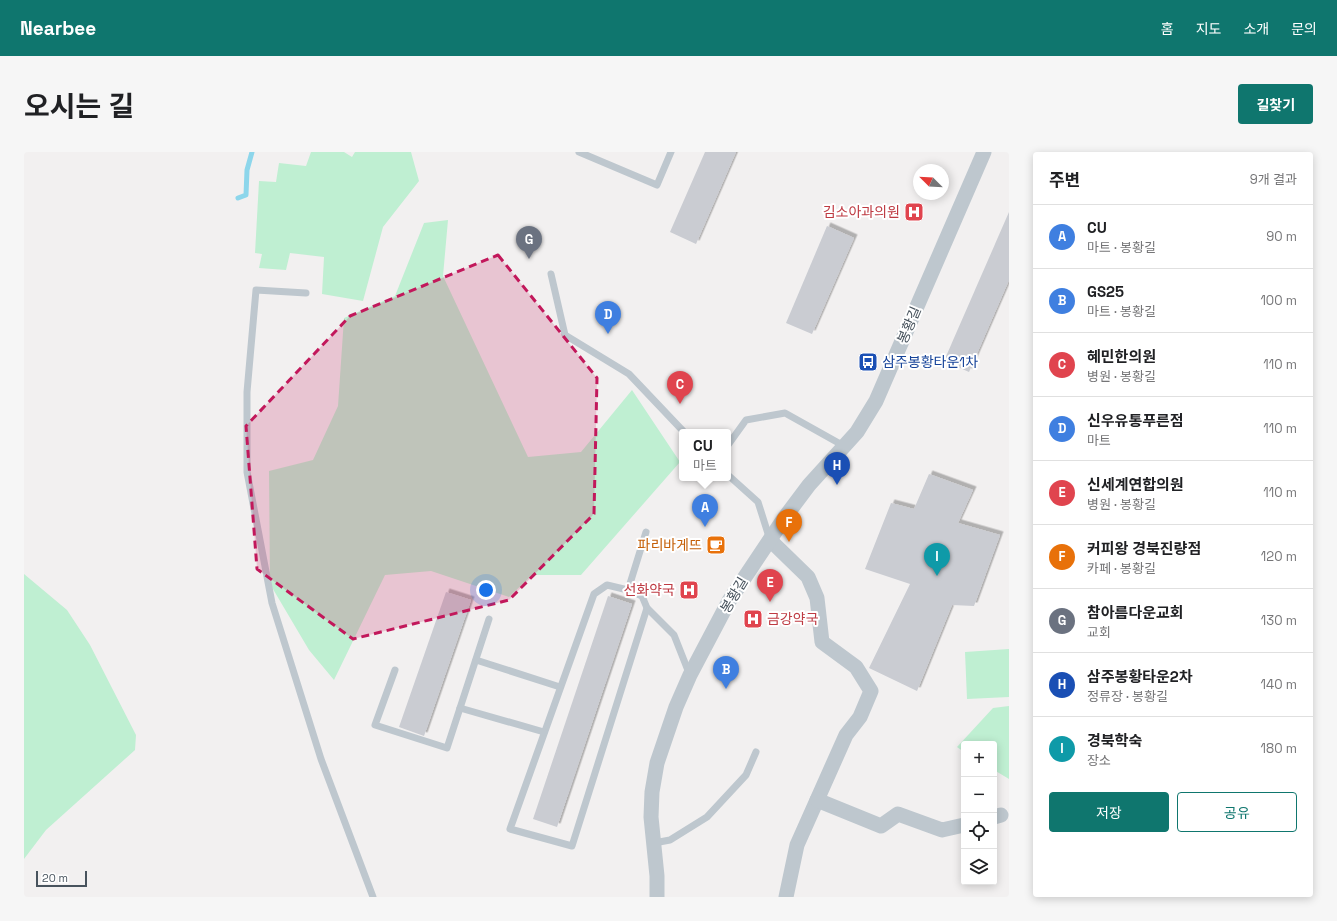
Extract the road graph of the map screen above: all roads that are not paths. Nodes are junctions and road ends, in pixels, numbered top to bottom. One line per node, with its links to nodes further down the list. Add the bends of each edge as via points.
1 (579, 152): 2 (lane, via 657,185)
2 (671, 152)
3 (984, 152): 8 (street, 봉황길, via 876,401 857,432)
4 (551, 274): 6 (lane, via 565,335 629,374)
5 (306, 293): 25 (lane, via 256,290 247,392 247,472 272,603 321,759)
6 (681, 429)
7 (731, 441): 8 (lane, via 746,420 785,413)
8 (844, 446): 11 (street, 봉황길, via 809,485)
9 (731, 478): 11 (lane, via 758,502)
10 (646, 532): 12 (lane)
11 (770, 540): 17 (street, 봉황길, via 729,601); 22 (street, via 808,577 817,598 822,642 856,666 872,691 860,718 846,735)
12 (628, 590): 13 (lane, via 642,596); 18 (lane, via 607,585 594,594)
13 (647, 608): 17 (lane, via 674,635); 20 (lane, via 572,846 510,829)
14 (489, 620): 15 (lane)
15 (476, 660): 18 (lane); 19 (lane)
16 (395, 670): 19 (lane, via 375,726 447,748)
17 (690, 675): 24 (street, 봉황길, via 657,763 651,817)
18 (560, 687): 20 (lane)
19 (460, 708): 20 (lane)
20 (544, 732)
21 (756, 752): 24 (lane, via 746,775 708,817 670,840)
22 (817, 800): 23 (street, via 881,826 898,814 942,830); 27 (street, via 797,845)
23 (961, 826)
24 (654, 843): 26 (street, 봉황길)
25 (373, 897)
26 (657, 897)
27 (786, 897)

